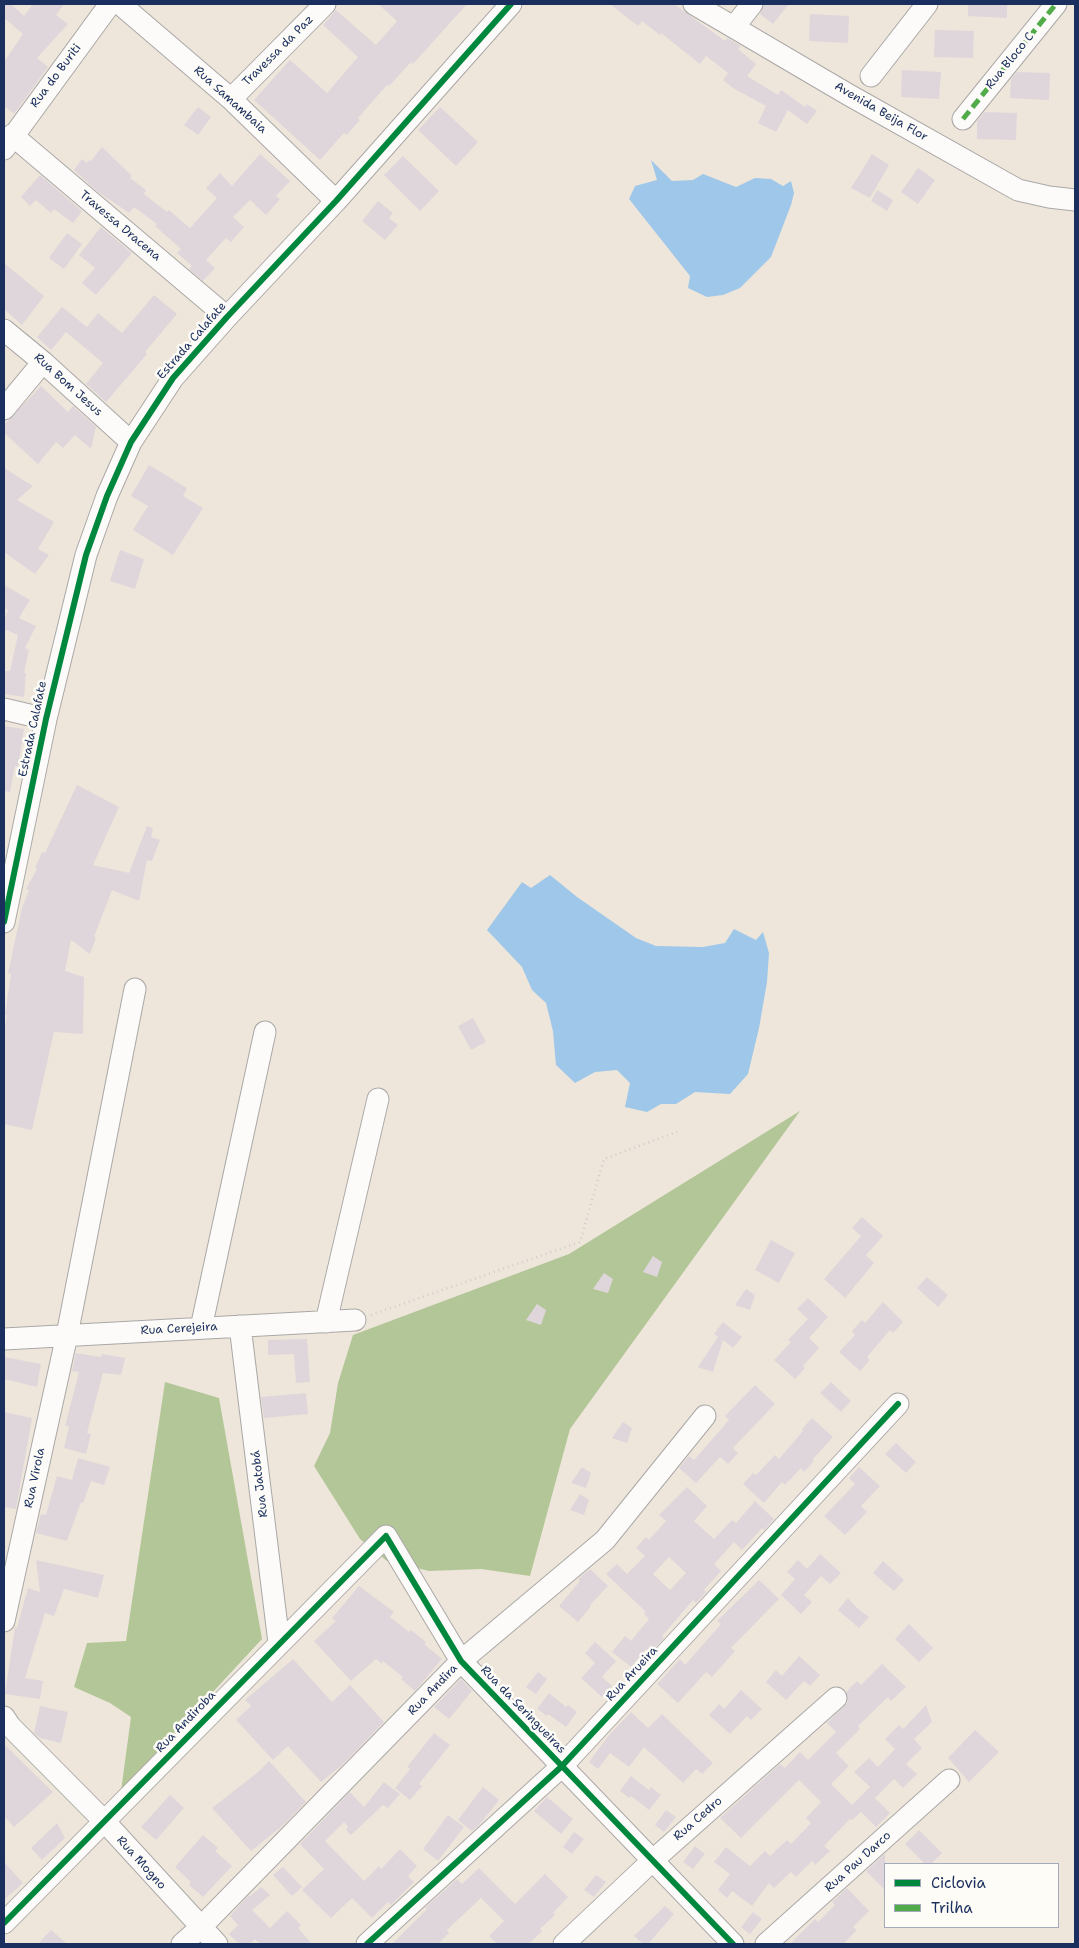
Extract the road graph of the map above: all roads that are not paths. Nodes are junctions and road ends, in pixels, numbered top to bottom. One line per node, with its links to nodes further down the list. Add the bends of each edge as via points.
1 (110, 4): 13 (street, Rua do Buriti)
2 (120, 4): 11 (street, Rua Samambaia)
3 (325, 4): 11 (street, Travessa da Paz)
4 (511, 4): 15 (street, Estrada Calafate)
5 (694, 4): 9 (street, Avenida Beija Flor)
6 (752, 4): 9 (street)
7 (927, 4): 10 (street)
8 (1056, 4): 12 (street, Rua Bloco C)
9 (734, 27): 14 (street, Avenida Beija Flor, via 1018,190)
10 (871, 76)
11 (231, 99): 15 (street, Rua Samambaia)
12 (963, 119)
13 (8, 142): 16 (street, Travessa Dracena)
14 (1075, 200)
15 (336, 201): 16 (street, Estrada Calafate)
16 (227, 317): 20 (street, Estrada Calafate, via 173,378)
17 (4, 330): 18 (street, Rua Bom Jesus)
18 (43, 362): 19 (street); 20 (street, Rua Bom Jesus)
19 (4, 409)
20 (131, 442): 22 (street, Estrada Calafate, via 106,496 86,555)
21 (4, 709): 22 (street)
22 (46, 719): 23 (street, Estrada Calafate)
23 (4, 922)
24 (135, 989): 31 (street, Rua Virola)
25 (265, 1032): 30 (street)
26 (378, 1099): 28 (street)
27 (355, 1320): 28 (street, Rua Cerejeira)
28 (326, 1322): 29 (street, Rua Cerejeira)
29 (240, 1326): 30 (street, Rua Cerejeira); 37 (street, Rua Jatobá)
30 (202, 1328): 31 (street, Rua Cerejeira)
31 (67, 1335): 32 (street, Rua Cerejeira); 36 (street, Rua Virola)
32 (4, 1339)
33 (898, 1404): 41 (street, Rua Arueira)
34 (705, 1416): 38 (street, Rua Andira, via 605,1540)
35 (386, 1536): 37 (street, Rua Andiroba); 38 (street, Rua da Seringueiras)
36 (4, 1621)
37 (279, 1643): 43 (street, Rua Andiroba)
38 (460, 1661): 41 (street, Rua da Seringueiras); 46 (street, Rua Andira)
39 (836, 1698): 44 (street, Rua Cedro)
40 (6, 1724): 43 (street, Rua Mogno)
41 (562, 1767): 44 (street, Rua da Seringueiras); 49 (street, Rua Arueira)
42 (949, 1780): 52 (street, Rua Pau Darco)
43 (104, 1822): 45 (street, Rua Andiroba); 46 (street, Rua Mogno)
44 (652, 1861): 50 (street, Rua Cedro); 51 (street, Rua da Seringueiras)
45 (4, 1923)
46 (200, 1928): 47 (street, Rua Andira); 48 (street, Rua Mogno)
47 (182, 1944)
48 (217, 1944)
49 (368, 1944)
50 (564, 1944)
51 (733, 1944)
52 (766, 1944)

